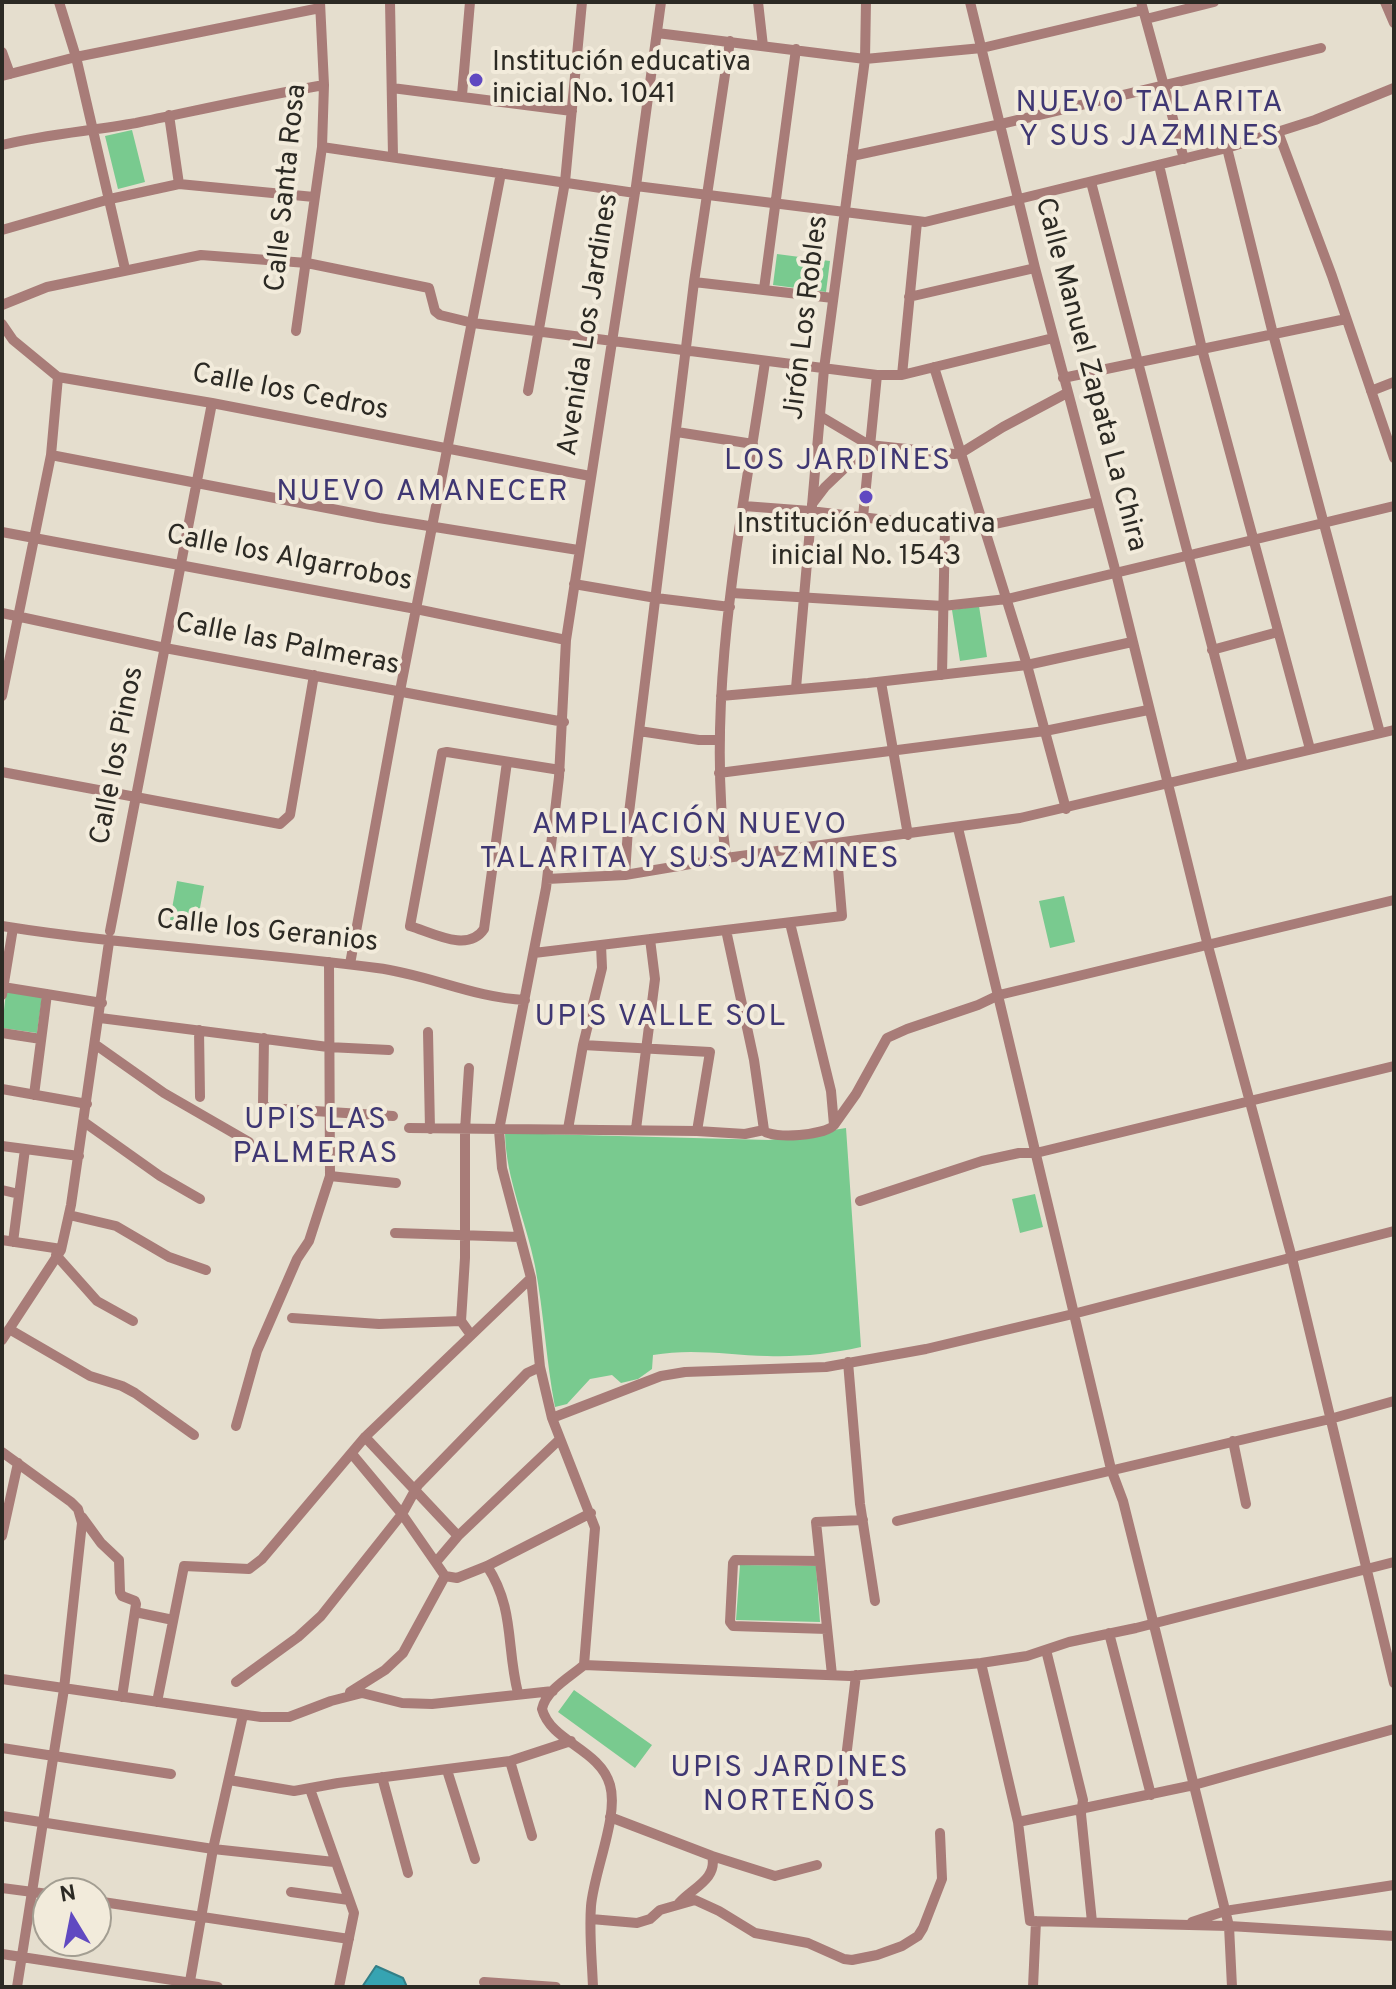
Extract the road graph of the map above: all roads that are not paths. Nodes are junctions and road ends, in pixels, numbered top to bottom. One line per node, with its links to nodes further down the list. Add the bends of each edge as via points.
1 (59, 2): 21 (street)
2 (390, 2): 26 (street)
3 (470, 2): 28 (street)
4 (582, 2): 29 (street)
5 (661, 2): 14 (street, Avenida Los Jardines)
6 (758, 2): 16 (street)
7 (866, 2): 22 (street, Jirón Los Robles)
8 (970, 2): 17 (street, Calle Manuel Zapata La Chira)
9 (1214, 2): 12 (street)
10 (1385, 2): 13 (street)
11 (320, 5): 21 (street); 25 (street, Calle Santa Rosa)
12 (1143, 10): 17 (street); 24 (street)
13 (1394, 23)
14 (657, 33): 15 (street); 45 (street, Avenida Los Jardines)
15 (730, 41): 16 (street); 46 (street)
16 (763, 46): 19 (street)
17 (982, 48): 22 (street); 31 (street, Calle Manuel Zapata La Chira)
18 (1321, 48): 24 (street)
19 (796, 49): 22 (street); 50 (street)
20 (2, 52): 23 (street)
21 (76, 57): 23 (street); 32 (street)
22 (865, 59): 38 (street, Jirón Los Robles)
23 (6, 75)
24 (1163, 84): 31 (street); 39 (street)
25 (324, 85): 30 (street); 35 (street, Calle Santa Rosa)
26 (392, 88): 28 (street); 37 (street)
27 (1394, 88): 33 (street)
28 (462, 95): 29 (street)
29 (572, 111): 42 (street)
30 (169, 115): 32 (street); 44 (street)
31 (1001, 124): 38 (street); 49 (street, Calle Manuel Zapata La Chira)
32 (92, 130): 34 (street); 48 (street)
33 (1278, 132): 36 (street); 62 (street)
34 (2, 145)
35 (322, 147): 37 (street); 47 (street, Calle Santa Rosa)
36 (1227, 148): 39 (street); 67 (street)
37 (393, 156): 41 (street)
38 (852, 156): 51 (street, Jirón Los Robles)
39 (1184, 159): 40 (street)
40 (1159, 165): 43 (street); 70 (street)
41 (501, 173): 42 (street); 63 (street)
42 (565, 182): 45 (street); 66 (street)
43 (1091, 182): 49 (street); 73 (street)
44 (179, 184): 47 (street); 48 (street)
45 (636, 190): 46 (street); 69 (street, Avenida Los Jardines)
46 (706, 195): 50 (street); 57 (street)
47 (314, 197): 54 (street, Calle Santa Rosa)
48 (110, 199): 53 (street); 56 (street)
49 (1019, 200): 52 (street); 55 (street, Calle Manuel Zapata La Chira)
50 (774, 204): 51 (street); 58 (street)
51 (845, 213): 52 (street); 60 (street, Jirón Los Robles)
52 (917, 222): 59 (street)
53 (2, 230)
54 (307, 263): 56 (street, via 201,255); 63 (street, via 429,288 440,315); 65 (street, Calle Santa Rosa)
55 (1035, 268): 59 (street); 68 (street, Calle Manuel Zapata La Chira)
56 (125, 269): 61 (street, via 47,287)
57 (694, 282): 58 (street); 71 (street)
58 (764, 289): 60 (street)
59 (909, 297): 77 (street)
60 (833, 298): 75 (street, Jirón Los Robles)
61 (2, 305)
62 (1346, 319): 67 (street); 82 (street)
63 (473, 323): 66 (street); 89 (street)
64 (2, 324): 78 (street, Calle los Cedros, via 13,340)
65 (296, 331)
66 (539, 332): 69 (street); 81 (street)
67 (1273, 334): 70 (street); 100 (street)
68 (1053, 338): 74 (street); 79 (street, Calle Manuel Zapata La Chira)
69 (611, 341): 71 (street); 93 (street, Avenida Los Jardines)
70 (1202, 349): 73 (street); 106 (street)
71 (687, 352): 72 (street); 86 (street)
72 (765, 362): 75 (street); 87 (street)
73 (1137, 363): 79 (street); 108 (street)
74 (934, 367): 77 (street); 90 (street)
75 (824, 369): 76 (street); 85 (street, Jirón Los Robles)
76 (877, 375): 77 (street); 88 (street)
77 (902, 375)
78 (58, 377): 84 (street, Calle los Cedros); 91 (street)
79 (1063, 378): 83 (street, Calle Manuel Zapata La Chira)
80 (1394, 382): 82 (street)
81 (528, 391)
82 (1371, 391): 92 (street)
83 (1067, 393): 90 (street); 95 (street, Calle Manuel Zapata La Chira)
84 (212, 403): 89 (street, Calle los Cedros); 94 (street, Calle los Pinos)
85 (820, 416): 88 (street); 98 (street, Jirón Los Robles)
86 (677, 432): 87 (street); 114 (street)
87 (753, 444): 96 (street)
88 (869, 445): 90 (street); 98 (street); 99 (street)
89 (447, 448): 93 (street, Calle los Cedros); 101 (street)
90 (961, 453): 102 (street)
91 (51, 455): 94 (street); 105 (street)
92 (1394, 458)
93 (590, 476): 107 (street, Avenida Los Jardines)
94 (196, 484): 101 (street); 109 (street, Calle los Pinos)
95 (1097, 502): 102 (street); 110 (street, Calle Manuel Zapata La Chira)
96 (744, 506): 98 (street); 112 (street)
97 (1394, 506): 100 (street)
98 (810, 508): 99 (street); 113 (street, Jirón Los Robles)
99 (863, 517): 103 (street)
100 (1324, 523): 106 (street); 139 (street)
101 (432, 526): 107 (street); 118 (street)
102 (985, 526): 103 (street); 115 (street)
103 (945, 527): 116 (street)
104 (2, 532): 105 (street, Calle los Algarrobos)
105 (35, 539): 109 (street, Calle los Algarrobos); 120 (street)
106 (1253, 540): 108 (street); 121 (street)
107 (578, 550): 111 (street, Avenida Los Jardines)
108 (1189, 556): 110 (street); 125 (street)
109 (181, 564): 118 (street, Calle los Algarrobos); 124 (street, Calle los Pinos)
110 (1116, 573): 115 (street); 123 (street, Calle Manuel Zapata La Chira)
111 (574, 584): 114 (street); 122 (street, Avenida Los Jardines)
112 (732, 593): 113 (street); 117 (street)
113 (804, 597): 116 (street); 130 (street, Jirón Los Robles)
114 (656, 598): 117 (street); 137 (street)
115 (1007, 599): 116 (street); 126 (street)
116 (943, 606): 128 (street)
117 (730, 607): 133 (street)
118 (416, 609): 122 (street, Calle los Algarrobos); 131 (street)
119 (2, 613): 120 (street, Calle las Palmeras)
120 (19, 616): 124 (street, Calle las Palmeras); 132 (street)
121 (1278, 632): 125 (street); 141 (street)
122 (566, 640): 135 (street, Avenida Los Jardines)
123 (1132, 642): 126 (street); 134 (street, Calle Manuel Zapata La Chira)
124 (165, 648): 127 (street, Calle las Palmeras); 149 (street, Calle los Pinos)
125 (1212, 650): 144 (street)
126 (1027, 665): 128 (street); 138 (street)
127 (314, 675): 131 (street, Calle las Palmeras); 149 (street, via 285,823)
128 (942, 675): 129 (street)
129 (881, 682): 130 (street); 142 (street)
130 (796, 688): 133 (street)
131 (400, 691): 135 (street, Calle las Palmeras); 167 (street)
132 (2, 696)
133 (721, 696): 140 (street)
134 (1148, 710): 138 (street); 148 (street, Calle Manuel Zapata La Chira)
135 (564, 722): 145 (street, Avenida Los Jardines)
136 (1394, 730): 139 (street)
137 (639, 731): 140 (street); 155 (street)
138 (1045, 731): 142 (street); 150 (street)
139 (1380, 733): 141 (street)
140 (720, 740): 147 (street)
141 (1310, 749): 144 (street)
142 (894, 750): 147 (street); 152 (street)
143 (507, 762): 143 (street, via 442,753 410,926 470,941 484,929); 145 (street)
144 (1243, 765): 148 (street)
145 (560, 770): 156 (street, Avenida Los Jardines)
146 (2, 772): 149 (street)
147 (719, 773): 154 (street)
148 (1168, 784): 150 (street); 164 (street, Calle Manuel Zapata La Chira)
149 (136, 797): 161 (street, Calle los Pinos)
150 (1066, 809): 151 (street)
151 (958, 828): 152 (street); 171 (street)
152 (908, 835): 153 (street)
153 (836, 844): 154 (street); 158 (street, via 842,916)
154 (726, 858): 155 (street)
155 (625, 875): 156 (street)
156 (547, 879): 165 (street, Avenida Los Jardines)
157 (1394, 900): 164 (street)
158 (790, 923): 160 (street); 195 (street, via 831,1091)
159 (8, 927): 161 (street, Calle los Geranios); 168 (street)
160 (726, 930): 162 (street); 202 (street, via 754,1060)
161 (110, 936): 166 (street, Calle los Geranios); 173 (street, Calle los Pinos)
162 (650, 939): 163 (street); 183 (street, via 655,979)
163 (601, 945): 165 (street); 181 (street, via 602,968)
164 (1208, 946): 171 (street); 190 (street, Calle Manuel Zapata La Chira)
165 (534, 953): 172 (street, Avenida Los Jardines)
166 (329, 962): 167 (street, Calle los Geranios); 182 (street)
167 (350, 964): 172 (street, Calle los Geranios, via 400,971 499,999)
168 (3, 987): 169 (street); 170 (street)
169 (47, 994): 173 (street); 179 (street)
170 (2, 995)
171 (999, 995): 195 (street, via 887,1038); 207 (street)
172 (525, 1000): 201 (street, Avenida Los Jardines)
173 (102, 1003): 174 (street, Calle los Pinos)
174 (100, 1018): 175 (street); 180 (street, Calle los Pinos)
175 (199, 1030): 178 (street); 189 (street)
176 (428, 1032): 197 (street)
177 (2, 1033): 179 (street)
178 (264, 1038): 182 (street); 192 (street, via 263,1104)
179 (41, 1039): 188 (street)
180 (96, 1045): 191 (street, Calle los Pinos); 204 (street, via 164,1093)
181 (583, 1045): 183 (street); 198 (street)
182 (328, 1047): 184 (street); 192 (street)
183 (646, 1047): 199 (street); 203 (street, via 710,1052)
184 (389, 1050)
185 (1394, 1066): 190 (street)
186 (469, 1068): 200 (street)
187 (2, 1089): 188 (street)
188 (34, 1095): 191 (street)
189 (200, 1097)
190 (1249, 1101): 207 (street); 222 (street, Calle Manuel Zapata La Chira)
191 (87, 1104): 194 (street, Calle los Pinos)
192 (330, 1114): 193 (street); 209 (street)
193 (393, 1116)
194 (84, 1122): 208 (street, Calle los Pinos); 213 (street)
195 (834, 1125): 202 (street, via 828,1131 782,1136)
196 (409, 1128): 197 (street)
197 (430, 1129): 200 (street)
198 (568, 1129): 199 (street); 201 (street)
199 (636, 1129): 203 (street)
200 (465, 1130): 201 (street); 218 (street)
201 (499, 1130): 219 (street, Avenida Los Jardines, via 502,1168)
202 (762, 1130): 203 (street)
203 (697, 1131)
204 (249, 1142)
205 (2, 1146): 206 (street)
206 (25, 1149): 208 (street); 212 (street)
207 (1036, 1153): 214 (street, via 982,1161); 225 (street)
208 (79, 1156): 215 (street, Calle los Pinos)
209 (330, 1176): 210 (street); 237 (street, via 309,1241 257,1351)
210 (396, 1183)
211 (2, 1190): 212 (street)
212 (19, 1194): 220 (street)
213 (200, 1199)
214 (860, 1201)
215 (69, 1215): 221 (street, Calle los Pinos); 223 (street, via 116,1226 169,1257)
216 (1394, 1231): 222 (street)
217 (395, 1233): 218 (street)
218 (465, 1236): 219 (street); 228 (street)
219 (520, 1237): 224 (street, Avenida Los Jardines)
220 (7, 1241): 221 (street)
221 (59, 1252): 227 (street, via 97,1301); 229 (street, Calle los Pinos)
222 (1292, 1258): 225 (street); 236 (street, Calle Manuel Zapata La Chira)
223 (206, 1270)
224 (531, 1278): 230 (street); 233 (street, Avenida Los Jardines)
225 (1073, 1314): 232 (street); 245 (street)
226 (292, 1318): 228 (street, via 379,1324)
227 (133, 1321)
228 (461, 1321): 230 (street)
229 (9, 1329): 231 (street, Calle los Pinos); 238 (street, via 90,1376 135,1393)
230 (471, 1335): 239 (street)
231 (2, 1340)
232 (848, 1362): 235 (street, via 661,1376); 251 (street)
233 (540, 1367): 235 (street, Avenida Los Jardines); 246 (street, via 527,1373)
234 (1394, 1401): 236 (street)
235 (552, 1418): 240 (street, Avenida Los Jardines)
236 (1330, 1419): 241 (street); 259 (street, Calle Manuel Zapata La Chira)
237 (236, 1426)
238 (194, 1435)
239 (365, 1437): 243 (street); 246 (street)
240 (559, 1440): 248 (street, Avenida Los Jardines); 254 (street)
241 (1233, 1441): 245 (street); 247 (street)
242 (2, 1452): 244 (street)
243 (352, 1454): 249 (street); 263 (street, via 279,1542 249,1569 184,1566)
244 (18, 1463): 250 (street); 253 (street)
245 (1111, 1469): 252 (street); 264 (street)
246 (415, 1491): 249 (street); 254 (street)
247 (1246, 1504)
248 (591, 1513): 258 (street); 269 (street, Avenida Los Jardines, via 595,1543)
249 (402, 1514): 256 (street); 273 (street, via 308,1628)
250 (81, 1515): 262 (street, via 119,1560 120,1592 135,1601); 275 (street)
251 (863, 1520): 255 (street, via 816,1522); 261 (street)
252 (897, 1521)
253 (2, 1536)
254 (458, 1536): 256 (street)
255 (820, 1561): 265 (street); 265 (street, via 735,1560 730,1622)
256 (436, 1562): 260 (street)
257 (1394, 1562): 259 (street)
258 (487, 1566): 260 (street, via 457,1578); 277 (street, via 508,1614)
259 (1367, 1568): 264 (street); 274 (street, Calle Manuel Zapata La Chira)
260 (445, 1576): 279 (street, via 398,1660)
261 (875, 1601)
262 (135, 1612): 263 (street); 278 (street)
263 (173, 1620): 280 (street)
264 (1154, 1623): 266 (street); 291 (street)
265 (827, 1629): 270 (street)
266 (1109, 1633): 267 (street); 294 (street)
267 (1046, 1650): 268 (street); 295 (street)
268 (981, 1663): 271 (street); 299 (street)
269 (584, 1665): 270 (street); 276 (street)
270 (832, 1675): 271 (street)
271 (856, 1675): 293 (street)
272 (2, 1679): 275 (street)
273 (236, 1682)
274 (1394, 1683)
275 (64, 1689): 278 (street); 285 (street)
276 (553, 1691): 277 (street); 283 (street, via 543,1703 544,1715)
277 (518, 1693): 279 (street, via 432,1704 362,1693)
278 (122, 1697): 280 (street)
279 (331, 1701): 281 (street, via 289,1717)
280 (157, 1702): 281 (street)
281 (243, 1715): 290 (street)
282 (1394, 1729): 291 (street)
283 (571, 1741): 286 (street); 297 (street, via 603,1769 613,1800)
284 (2, 1748): 285 (street)
285 (53, 1755): 288 (street); 298 (street)
286 (510, 1761): 287 (street); 301 (street)
287 (447, 1770): 289 (street); 304 (street)
288 (171, 1774)
289 (382, 1777): 292 (street); 307 (street)
290 (229, 1780): 292 (street); 302 (street)
291 (1194, 1785): 294 (street); 316 (street)
292 (310, 1789): 305 (street)
293 (842, 1791)
294 (1151, 1795): 295 (street)
295 (1082, 1807): 299 (street); 320 (street)
296 (2, 1816): 298 (street)
297 (610, 1817): 303 (street); 318 (street, via 595,1873)
298 (43, 1822): 302 (street); 308 (street)
299 (1018, 1822): 319 (street, via 1030,1921)
300 (940, 1833): 315 (street, via 942,1879 923,1928 902,1946 877,1955 844,1959 808,1943 755,1933 695,1900)
301 (532, 1836)
302 (213, 1849): 305 (street); 317 (street)
303 (712, 1856): 306 (street, via 775,1876); 315 (street, via 709,1878)
304 (475, 1859)
305 (334, 1862): 313 (street)
306 (817, 1865)
307 (408, 1873)
308 (34, 1877)
309 (1394, 1885): 316 (street)
310 (2, 1888): 311 (street)
311 (32, 1892): 326 (street)
312 (291, 1892): 313 (street)
313 (349, 1900): 324 (street, via 354,1913)
314 (112, 1903): 317 (street)
315 (679, 1903): 318 (street, via 637,1923)
316 (1225, 1911): 321 (street); 322 (street)
317 (203, 1916): 324 (street); 328 (street)
318 (591, 1919): 334 (street)
319 (1036, 1921): 320 (street); 335 (street)
320 (1092, 1922): 321 (street)
321 (1185, 1925): 322 (street)
322 (1229, 1926): 323 (street); 336 (street)
323 (1394, 1936)
324 (349, 1939): 332 (street)
325 (2, 1954): 326 (street)
326 (21, 1957): 328 (street); 330 (street)
327 (484, 1982): 329 (street)
328 (190, 1985): 331 (street)
329 (529, 1986): 333 (street)
330 (17, 1987)
331 (218, 1987)
332 (339, 1987)
333 (556, 1987)
334 (593, 1987)
335 (1033, 1987)
336 (1232, 1987)

